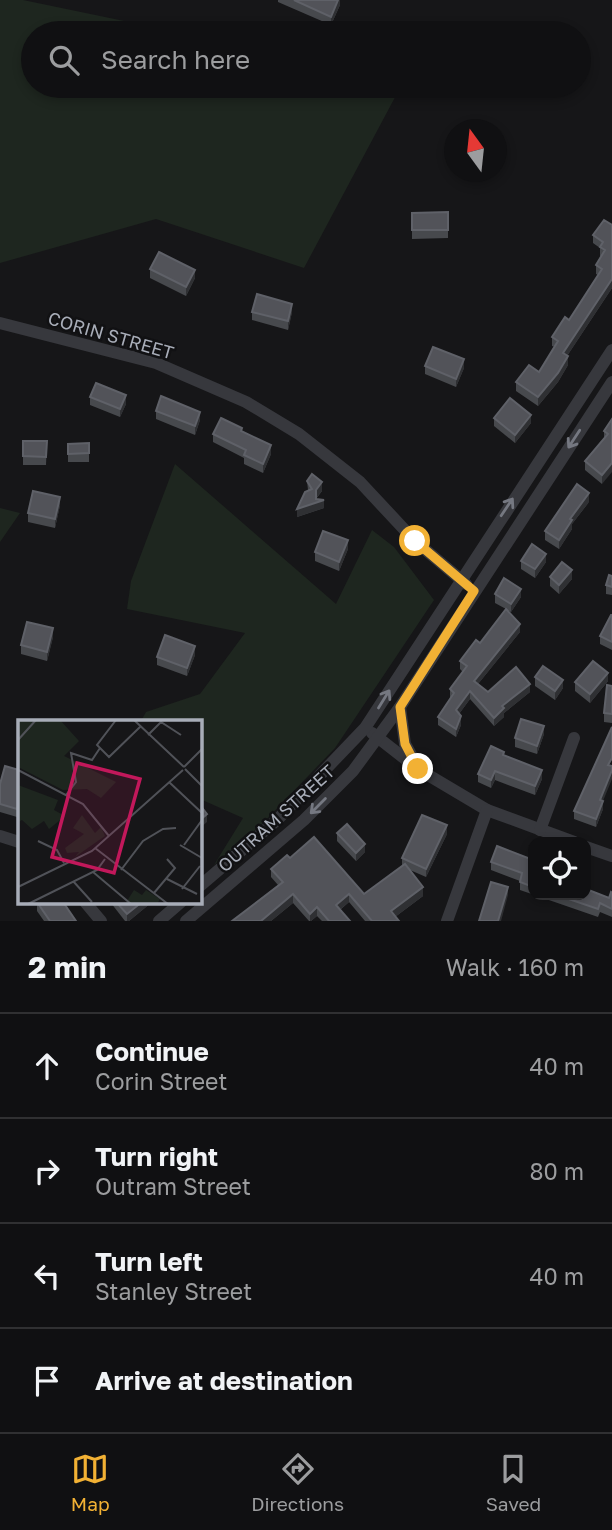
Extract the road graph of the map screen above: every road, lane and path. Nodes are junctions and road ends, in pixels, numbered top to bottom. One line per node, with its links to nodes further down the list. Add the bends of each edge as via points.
1 (0, 323): 4 (street, CORIN STREET, via 156,363 246,402 299,434 360,482 415,541)
2 (612, 350): 4 (street, OUTRAM STREET, one-way to 2)
3 (612, 382): 5 (street, OUTRAM STREET, one-way to 5)
4 (460, 578): 5 (street, CORIN STREET); 7 (street, OUTRAM STREET, one-way to 4)
5 (474, 591): 6 (street, OUTRAM STREET)
6 (400, 707): 8 (street, OUTRAM STREET); 10 (street, via 405,744)
7 (365, 728): 8 (street); 18 (street, OUTRAM STREET, via 277,820)
8 (378, 737): 10 (street); 23 (street, OUTRAM STREET, one-way to 23, via 353,771 303,820)
9 (573, 738): 12 (street)
10 (418, 769): 11 (street)
11 (487, 810): 12 (street); 24 (street)
12 (540, 830): 14 (street)
13 (0, 836): 15 (street)
14 (560, 837)
15 (18, 842)
16 (591, 848): 17 (street)
17 (612, 856)
18 (201, 885)
19 (87, 904): 21 (street)
20 (179, 904): 22 (street)
21 (101, 921)
22 (159, 921)
23 (186, 921)
24 (447, 921)

